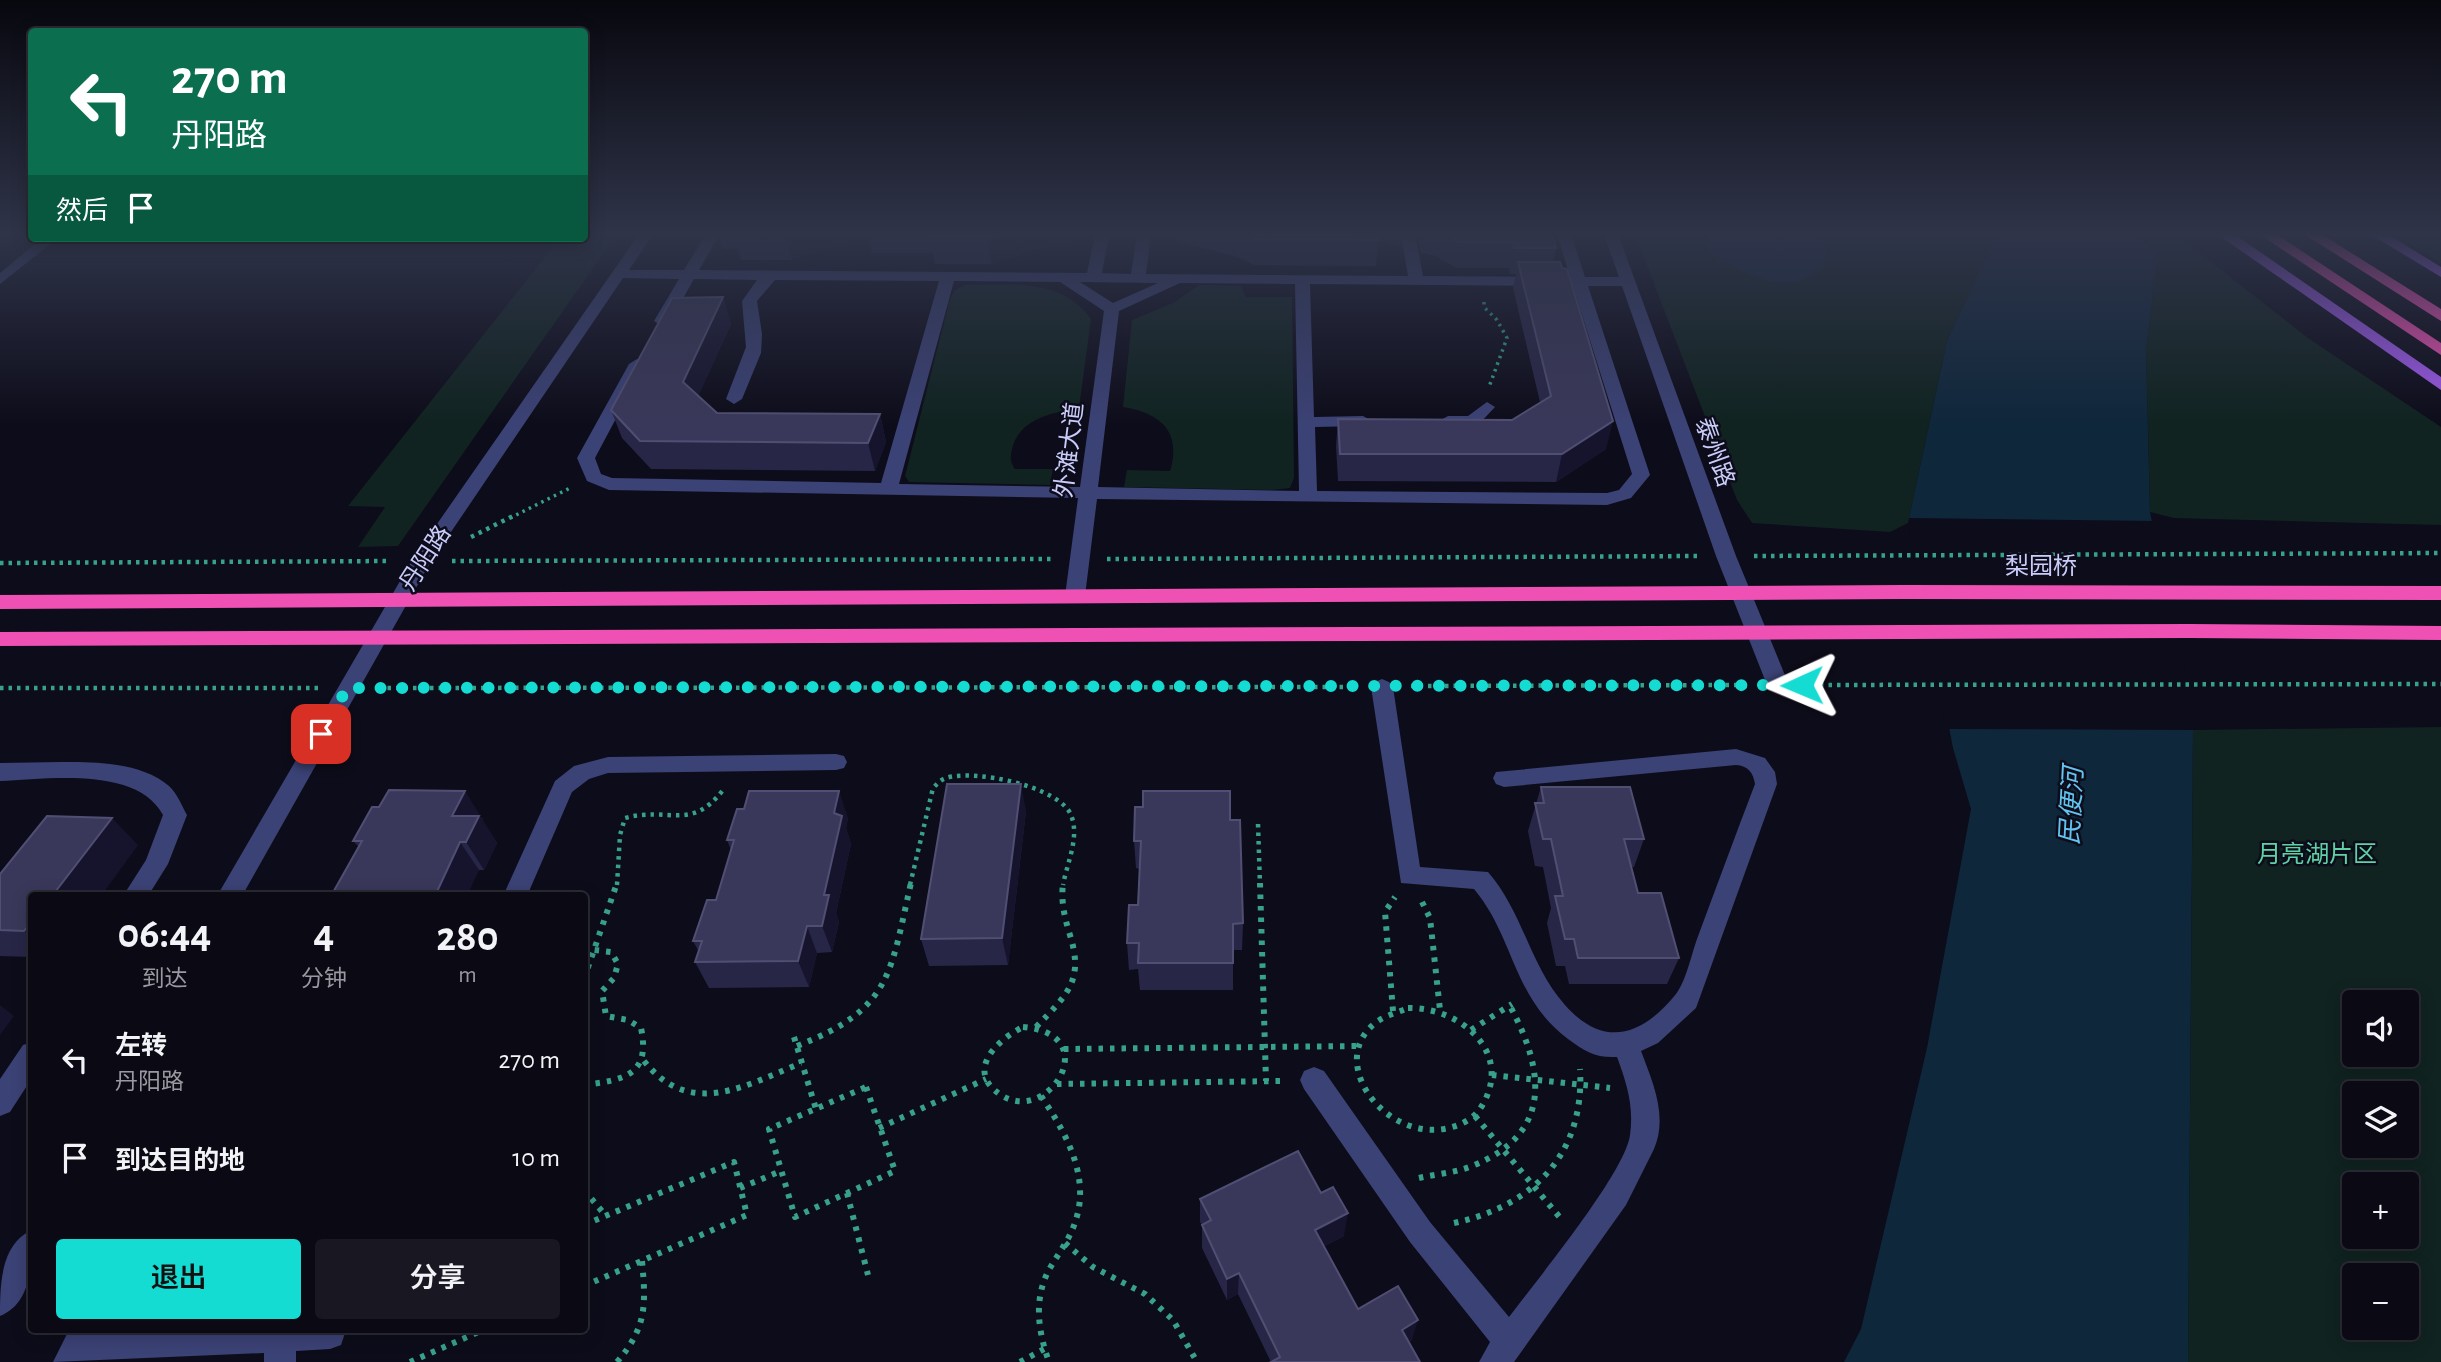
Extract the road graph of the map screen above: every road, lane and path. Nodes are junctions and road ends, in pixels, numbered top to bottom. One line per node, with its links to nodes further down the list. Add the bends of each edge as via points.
1 (603, 298): 31 (street, 丹阳路)
2 (676, 298): 23 (street, via 592,442 586,458)
3 (749, 298): 18 (street, via 753,352)
4 (942, 298): 24 (street)
5 (1093, 298): 14 (street)
6 (1136, 298): 14 (street)
7 (1303, 298): 22 (street)
8 (1486, 298): 19 (path, via 1484,307 1504,323 1509,342 1490,378)
9 (1585, 298): 26 (street, via 1639,464 1641,475 1625,494 1607,499)
10 (1634, 298): 29 (street, 泰州路)
11 (2315, 298): 17 (main road)
12 (2362, 298): 16 (highway)
13 (2412, 298): 15 (highway)
14 (1111, 309): 25 (street, 外滩大道)
15 (2441, 316)
16 (2441, 350)
17 (2441, 386)
18 (734, 398)
19 (1487, 407): 21 (street, via 1472,421)
20 (1375, 421): 22 (street)
21 (1431, 421)
22 (1306, 422): 26 (street)
23 (593, 477): 24 (street, via 626,485); 27 (path)
24 (888, 489): 25 (street)
25 (1089, 493): 26 (street); 30 (street, 外滩大道)
26 (1308, 497)
27 (470, 537)
28 (2441, 553): 29 (path)
29 (1726, 556): 30 (path); 34 (street, 泰州路)
30 (1080, 559): 31 (path); 35 (street, 外滩大道)
31 (421, 561): 32 (path); 36 (street, 丹阳路)
32 (0, 563)
33 (2441, 593): 34 (highway, 梨园桥)
34 (1741, 594): 35 (highway, 梨园桥); 38 (street, 泰州路)
35 (1075, 596): 36 (highway, 梨园桥)
36 (400, 598): 37 (highway, 梨园桥); 40 (street, 丹阳路)
37 (0, 602)
38 (1759, 633): 39 (highway); 40 (highway); 43 (street, 泰州路)
39 (2441, 633)
40 (376, 638): 41 (highway); 46 (street, 丹阳路)
41 (0, 639)
42 (2441, 684): 43 (path)
43 (1778, 685): 44 (path)
44 (1382, 687): 46 (path); 52 (street)
45 (0, 688): 46 (path)
46 (347, 688): 54 (street, 丹阳路)
47 (836, 762): 48 (street)
48 (733, 763): 55 (street, via 608,765 582,772 563,787); 56 (path, via 713,807 701,814 686,817 642,812 625,818 617,835 618,882)
49 (0, 772): 53 (street, via 130,776 160,792 175,815 156,864)
50 (1504, 778): 66 (street, via 1736,757 1747,757 1766,774 1687,1000 1649,1035)
51 (1258, 824): 69 (path)
52 (1409, 876): 58 (street, via 1480,879 1498,900); 60 (path, via 1430,918); 61 (path, via 1385,912)
53 (138, 892)
54 (231, 892)
55 (517, 892)
56 (594, 950): 57 (path); 71 (path, via 611,952 618,964 614,978 602,991 606,1016 641,1028 646,1043)
57 (588, 967)
58 (1537, 989): 59 (path); 62 (street, via 1558,1016)
59 (1510, 1006): 64 (path); 78 (path, via 1533,1050)
60 (1440, 1010): 61 (path); 64 (path)
61 (1393, 1011): 68 (path, via 1375,1022)
62 (1573, 1026): 66 (street, via 1600,1046); 82 (path)
63 (1036, 1027): 67 (path, via 1075,977 1071,929 1062,905 1063,877 1074,834 1071,815 1059,799 1044,791 963,776 943,778 933,788 890,973 868,1006 836,1031); 70 (path, via 1058,1038); 75 (path, via 1023,1027 998,1038 985,1061)
64 (1471, 1030): 74 (path, via 1489,1056)
65 (794, 1037): 67 (path)
66 (1626, 1045): 83 (street)
67 (797, 1046): 73 (path)
68 (1360, 1046): 69 (path); 77 (path)
69 (1265, 1047): 70 (path); 79 (path)
70 (1064, 1049): 81 (path, via 1066,1061)
71 (644, 1060): 73 (path, via 654,1079 690,1094 735,1089); 80 (path, via 630,1076)
72 (28, 1061): 85 (street)
73 (802, 1063): 86 (path)
74 (1492, 1075): 78 (path); 87 (path, via 1488,1098)
75 (986, 1079): 84 (path, via 1009,1099); 88 (path)
76 (1314, 1080): 77 (path); 79 (path); 91 (street)
77 (1359, 1080): 87 (path, via 1387,1117 1409,1128 1433,1132 1456,1127)
78 (1539, 1080): 82 (path); 89 (path, via 1533,1114)
79 (1266, 1081): 81 (path)
80 (588, 1084)
81 (1057, 1084): 84 (path)
82 (1582, 1085): 83 (path); 92 (path, via 1579,1115 1569,1143)
83 (1642, 1092): 100 (street, via 1646,1101 1644,1140 1616,1195)
84 (1041, 1096): 99 (path, via 1075,1155 1079,1193 1073,1229)
85 (0, 1103)
86 (816, 1109): 88 (path, via 866,1087); 90 (path, via 769,1129)
87 (1475, 1116): 89 (path)
88 (879, 1128): 94 (path, via 895,1171)
89 (1503, 1150): 91 (path, via 1472,1166); 92 (path)
90 (781, 1171): 93 (path); 94 (path, via 795,1217)
91 (1388, 1185): 98 (street)
92 (1534, 1187): 98 (path, via 1494,1213); 100 (path)
93 (740, 1188): 96 (path, via 734,1162); 102 (path, via 747,1215)
94 (847, 1194): 103 (path)
95 (588, 1195): 96 (path)
96 (606, 1216): 97 (path)
97 (588, 1224)
98 (1420, 1232): 111 (street)
99 (1065, 1243): 110 (path, via 1044,1279 1038,1311); 116 (path, via 1093,1267 1145,1294 1173,1320)
100 (1581, 1244): 111 (street)
101 (28, 1255): 105 (street)
102 (642, 1261): 104 (path); 113 (path, via 645,1316 636,1342)
103 (868, 1275)
104 (588, 1284)
105 (13, 1292)
106 (330, 1333): 109 (street)
107 (476, 1333): 112 (path)
108 (78, 1346): 109 (street)
109 (280, 1349)
110 (1044, 1349): 114 (path); 115 (path)
111 (1503, 1352)
112 (410, 1362)
113 (617, 1362)
114 (1020, 1362)
115 (1049, 1362)
116 (1197, 1362)

